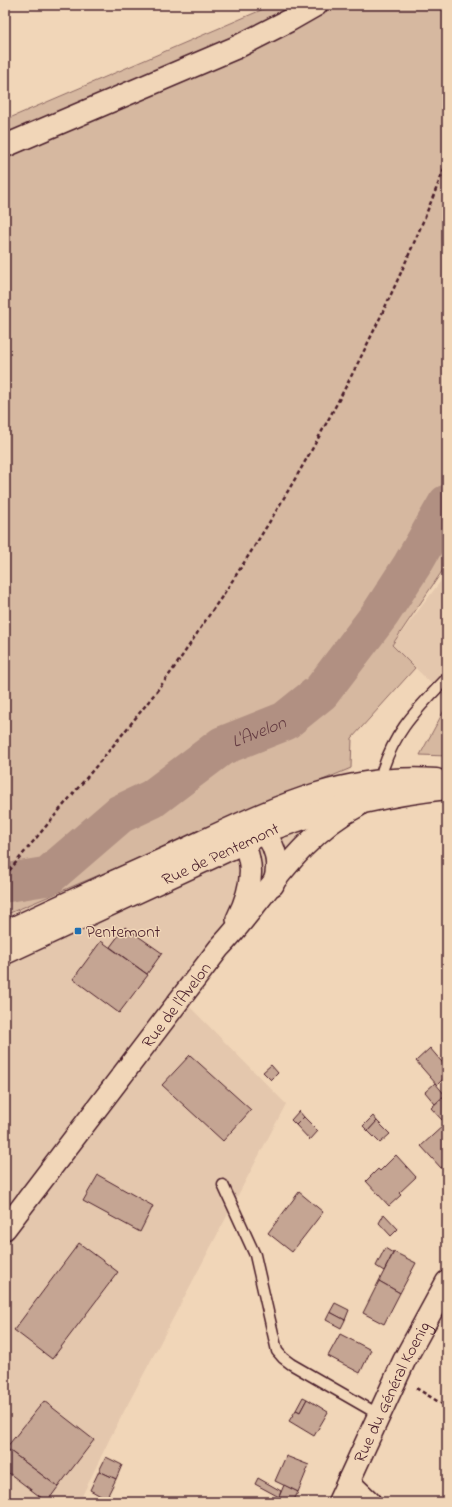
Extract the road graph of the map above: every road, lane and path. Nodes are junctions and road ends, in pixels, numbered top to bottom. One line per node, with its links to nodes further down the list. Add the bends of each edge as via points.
1 (316, 5): 2 (street, via 242,45)
2 (5, 146)
3 (447, 161): 10 (path, via 429,210 378,321 313,450 252,551 169,674)
4 (447, 678): 7 (lane, via 402,727 389,752)
5 (447, 781): 7 (street, Rue de Pentemont, via 404,778)
6 (447, 788): 7 (street, Rue de Pentemont)
7 (374, 793): 8 (street, Rue de Pentemont, via 347,785 315,794); 9 (street, Rue de Pentemont); 11 (street, Rue de l'Avelon, via 321,832)
8 (243, 832): 9 (street, Rue de Pentemont); 12 (street, Rue de Pentemont); 13 (street, via 250,866 249,889 233,928); 14 (street, Rue de Pentemont)
9 (264, 832): 11 (street, via 276,859)
10 (5, 876)
11 (273, 885): 13 (street, Rue de l'Avelon)
12 (5, 932)
13 (219, 948): 16 (street, Rue de l'Avelon)
14 (5, 953)
15 (223, 1185): 20 (lane, via 254,1255 276,1351 291,1364)
16 (5, 1229)
17 (447, 1282): 18 (street, Rue du Général Koenig)
18 (396, 1376): 19 (path); 20 (street, Rue du Général Koenig)
19 (447, 1407)
20 (378, 1414): 21 (street, Rue du Général Koenig)
21 (348, 1481): 22 (street, Rue du Général Koenig); 23 (street)
22 (339, 1502)
23 (370, 1502)

